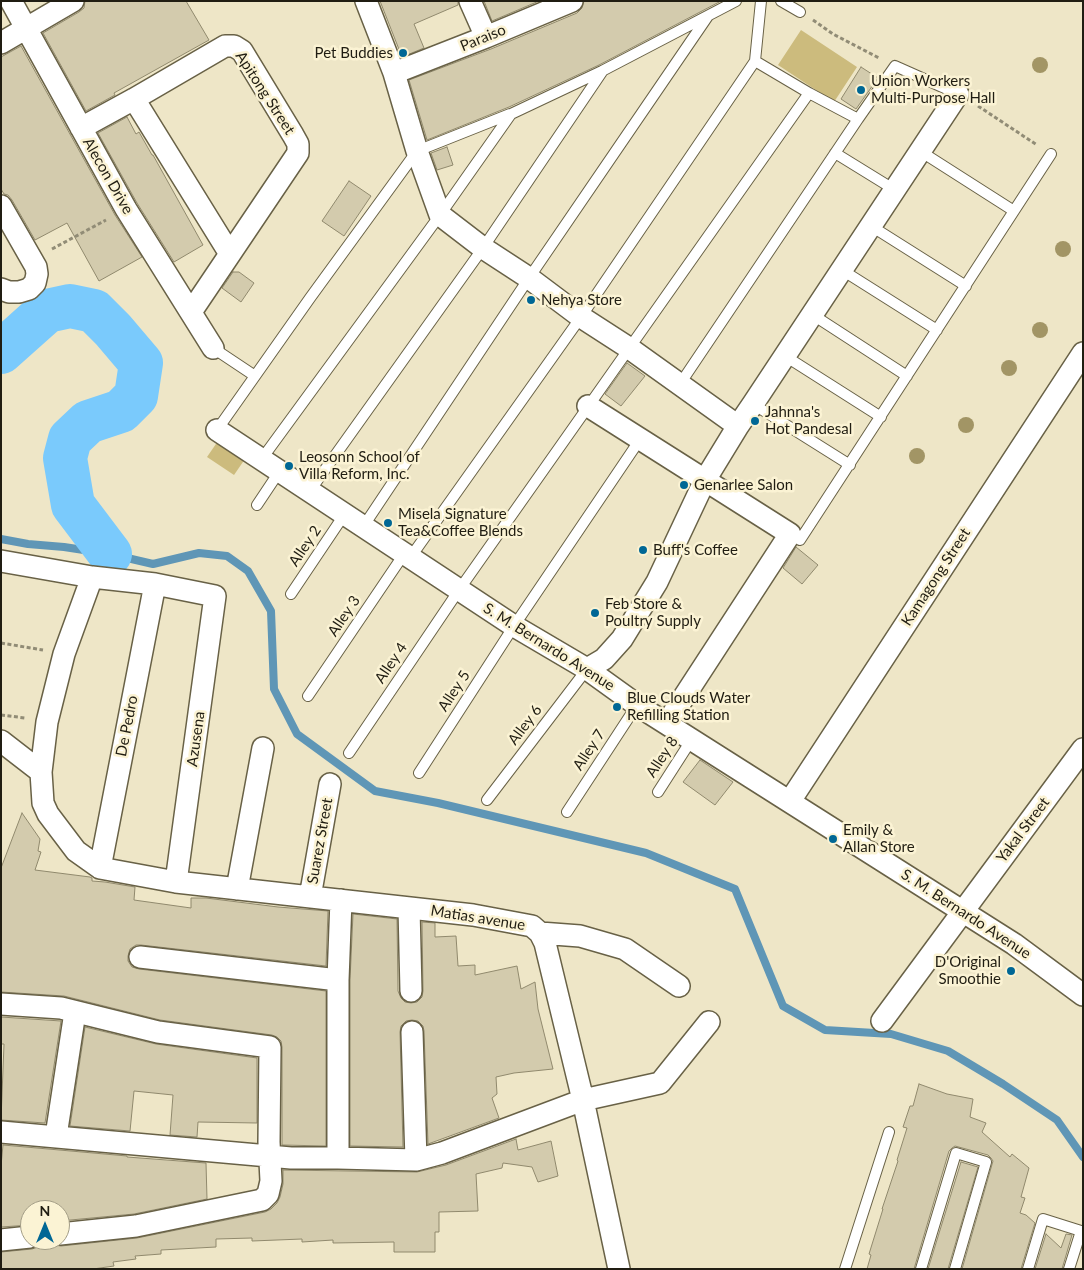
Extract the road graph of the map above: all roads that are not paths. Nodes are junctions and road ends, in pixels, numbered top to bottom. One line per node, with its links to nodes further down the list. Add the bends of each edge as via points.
1 (11, 1): 11 (street, Alecon Drive)
2 (73, 1): 11 (street)
3 (366, 1): 16 (street)
4 (470, 1): 12 (street)
5 (736, 1): 10 (lane)
6 (761, 1): 14 (lane)
7 (781, 1): 9 (lane)
8 (570, 2): 12 (street, Paraiso)
9 (800, 12)
10 (708, 16): 15 (lane); 35 (lane)
11 (26, 28): 13 (street); 22 (street, Alecon Drive)
12 (486, 38): 16 (street, Paraiso)
13 (1, 43)
14 (755, 61): 17 (lane); 40 (lane, Alley 3)
15 (602, 71): 20 (lane); 32 (lane)
16 (394, 73): 23 (street)
17 (809, 92): 21 (lane); 43 (lane, Alley 4)
18 (958, 94): 21 (lane, via 895,66); 24 (street)
19 (134, 99): 22 (street, Apitong Street); 33 (street); 33 (street, Apitong Street, via 225,46 234,46 242,51 298,144 298,153)
20 (511, 114): 23 (lane); 30 (lane)
21 (858, 119): 25 (lane)
22 (81, 128): 38 (street, Alecon Drive, via 126,209)
23 (417, 151): 30 (street); 46 (lane)
24 (920, 151): 27 (street); 29 (lane)
25 (835, 153): 27 (lane); 48 (lane)
26 (1051, 154): 29 (lane)
27 (895, 190): 31 (street)
28 (1, 206): 37 (street, via 37,274 29,289 19,292)
29 (1014, 211): 36 (lane)
30 (440, 215): 32 (street); 55 (lane)
31 (871, 226): 34 (street); 36 (lane)
32 (483, 248): 35 (street); 59 (lane)
33 (230, 254): 38 (street, Apitong Street)
34 (842, 270): 39 (street); 41 (lane)
35 (529, 278): 40 (street); 62 (lane)
36 (966, 286): 41 (lane)
37 (1, 289)
38 (191, 312): 42 (street, Alecon Drive)
39 (813, 315): 45 (street); 47 (lane)
40 (581, 317): 43 (street); 64 (lane, Alley 3)
41 (937, 330): 47 (lane)
42 (213, 348): 46 (lane)
43 (629, 348): 48 (street); 50 (lane, Alley 4)
44 (1083, 353): 85 (street, Kamagong Street)
45 (785, 356): 49 (street); 51 (lane)
46 (255, 376): 53 (lane)
47 (907, 376): 51 (lane)
48 (680, 384): 52 (street)
49 (754, 404): 52 (street); 56 (lane)
50 (588, 406): 54 (street); 68 (lane, Alley 4)
51 (881, 417): 56 (lane)
52 (738, 426): 58 (street)
53 (217, 430): 55 (street, S. M. Bernardo Avenue)
54 (641, 438): 58 (street); 70 (lane, Alley 5)
55 (261, 460): 57 (street, S. M. Bernardo Avenue)
56 (850, 465): 63 (lane, via 800,540)
57 (279, 472): 59 (street, S. M. Bernardo Avenue); 60 (lane)
58 (705, 480): 63 (street); 71 (street, via 657,582 627,631 604,659)
59 (309, 492): 61 (street, S. M. Bernardo Avenue)
60 (257, 505)
61 (344, 515): 62 (street, S. M. Bernardo Avenue); 69 (lane, Alley 2)
62 (363, 527): 64 (street, S. M. Bernardo Avenue)
63 (790, 534): 74 (street)
64 (407, 556): 68 (street, S. M. Bernardo Avenue); 72 (lane, Alley 3)
65 (1, 562): 66 (street)
66 (92, 577): 67 (street); 80 (street, via 64,654 47,722)
67 (155, 584): 87 (street, De Pedro); 88 (street, Azusena, via 215,596)
68 (459, 590): 70 (street, S. M. Bernardo Avenue); 79 (lane, Alley 4)
69 (291, 594)
70 (514, 626): 71 (street, S. M. Bernardo Avenue); 81 (lane, Alley 5)
71 (587, 669): 73 (street, S. M. Bernardo Avenue); 84 (lane, Alley 6)
72 (308, 696)
73 (637, 705): 74 (street, S. M. Bernardo Avenue); 86 (lane, Alley 7)
74 (667, 723): 75 (street, S. M. Bernardo Avenue)
75 (692, 739): 83 (lane, Alley 8); 85 (street, S. M. Bernardo Avenue)
76 (1, 742): 80 (street)
77 (263, 748): 89 (street)
78 (1083, 749): 93 (street, Yakal Street)
79 (349, 753)
80 (41, 772): 87 (street, via 43,804 48,814 76,851)
81 (419, 773)
82 (330, 784): 90 (street, Suarez Street)
83 (658, 792)
84 (487, 800)
85 (790, 802): 93 (street, S. M. Bernardo Avenue)
86 (567, 812)
87 (100, 868): 88 (street, Matias avenue)
88 (176, 882): 89 (street, Matias avenue)
89 (237, 889): 90 (street, Matias avenue)
90 (310, 897): 91 (street, Matias avenue)
91 (342, 900): 92 (street, Matias avenue); 96 (street)
92 (409, 908): 94 (street, Matias avenue, via 532,926); 98 (street)
93 (963, 911): 99 (street, S. M. Bernardo Avenue); 102 (street, Yakal Street)
94 (540, 933): 97 (street, via 580,936 625,949); 105 (street, Matias avenue)
95 (140, 957): 96 (street)
96 (338, 980): 110 (street)
97 (679, 986)
98 (411, 991)
99 (1083, 995)
100 (1, 1004): 101 (street)
101 (75, 1012): 108 (street); 109 (street, via 158,1032 270,1046)
102 (882, 1021)
103 (709, 1022): 105 (street, via 660,1083)
104 (412, 1032): 111 (street)
105 (583, 1100): 111 (street); 115 (street, Matias avenue)
106 (1, 1132): 108 (street)
107 (890, 1132): 116 (lane)
108 (56, 1136): 109 (street)
109 (270, 1156): 110 (street); 112 (street, via 271,1181 268,1194 262,1200 136,1226)
110 (338, 1158): 111 (street)
111 (416, 1160)
112 (70, 1233)
113 (20, 1238): 114 (street)
114 (1, 1240)
115 (619, 1269)
116 (845, 1269)
117 (921, 1269): 118 (lane, via 956,1153 986,1162)
118 (954, 1269)
119 (1028, 1269): 120 (lane, via 1043,1220 1081,1231)
120 (1069, 1269)

